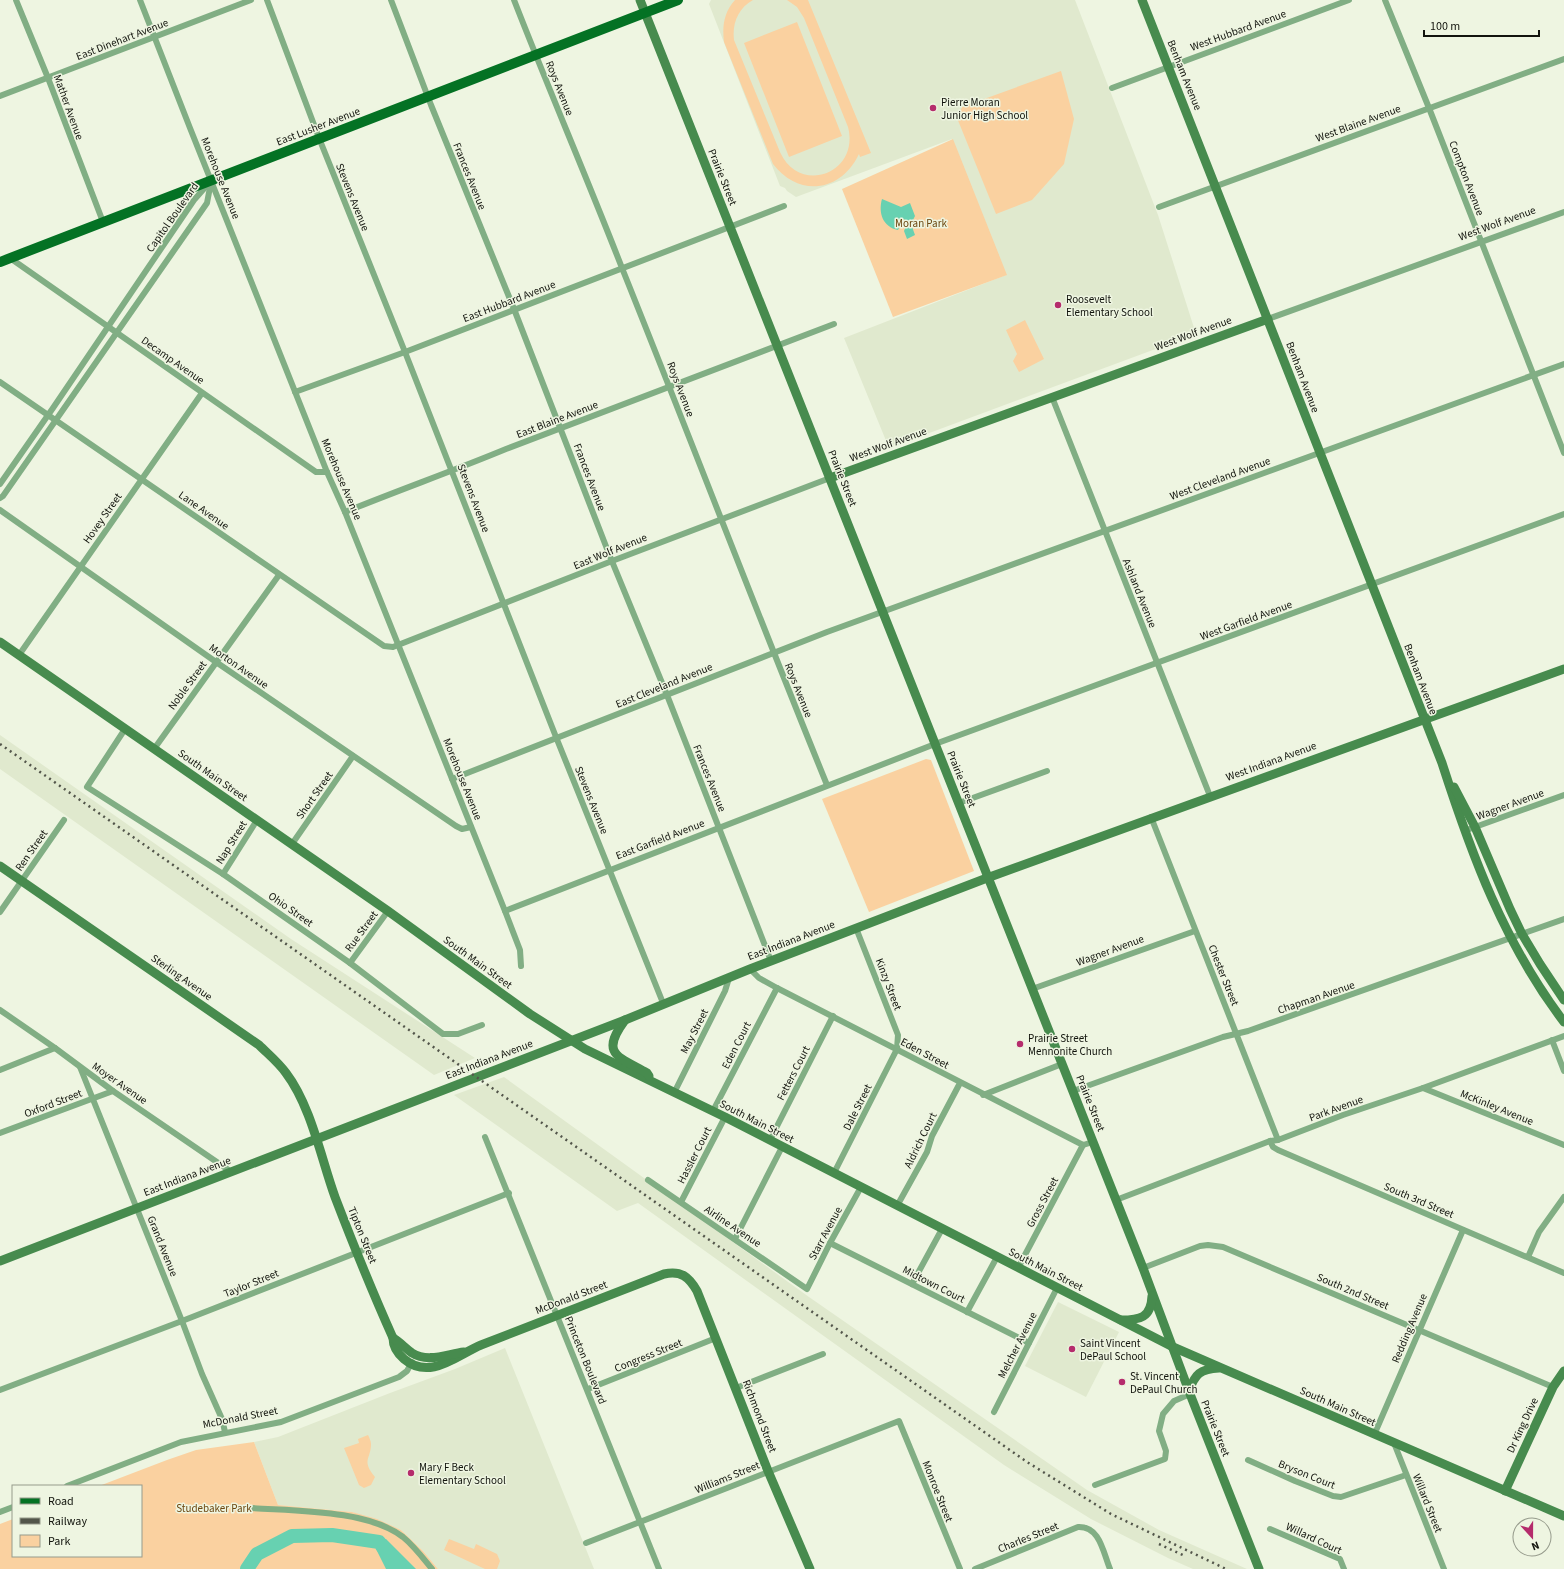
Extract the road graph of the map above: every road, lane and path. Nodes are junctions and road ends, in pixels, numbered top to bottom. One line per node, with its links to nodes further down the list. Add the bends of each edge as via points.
1 (16, 0): 17 (street, Mather Avenue)
2 (140, 0): 13 (street, Morehouse Avenue)
3 (251, 0): 13 (street, East Dinehart Avenue)
4 (267, 0): 22 (street, Stevens Avenue)
5 (391, 0): 20 (street, Frances Avenue)
6 (514, 0): 14 (street, Roys Avenue)
7 (640, 0): 12 (main road, Prairie Street)
8 (678, 0): 12 (main road, East Lusher Avenue)
9 (1142, 0): 16 (main road, Benham Avenue)
10 (1349, 0): 16 (street, West Hubbard Avenue)
11 (1384, 0): 21 (street, Compton Avenue)
12 (645, 12): 14 (main road, East Lusher Avenue); 29 (main road, Prairie Street)
13 (155, 37): 17 (street, East Dinehart Avenue); 23 (street, Morehouse Avenue)
14 (535, 54): 20 (main road, East Lusher Avenue); 33 (street, Roys Avenue)
15 (1564, 59): 21 (street, West Blaine Avenue)
16 (1169, 66): 18 (street, West Hubbard Avenue); 24 (main road, Benham Avenue)
17 (48, 78): 19 (street, East Dinehart Avenue); 28 (street, Mather Avenue)
18 (1112, 88)
19 (0, 96)
20 (427, 96): 22 (main road, East Lusher Avenue); 34 (street, Frances Avenue)
21 (1429, 108): 24 (street, West Blaine Avenue); 30 (street, Compton Avenue)
22 (319, 138): 23 (main road, East Lusher Avenue); 40 (street, Stevens Avenue)
23 (211, 180): 28 (main road, East Lusher Avenue); 37 (street, Capitol Boulevard, via 194,200); 38 (street, Capitol Boulevard, via 207,203); 46 (street, Morehouse Avenue)
24 (1216, 187): 26 (street, West Blaine Avenue); 35 (main road, Benham Avenue)
25 (784, 206): 29 (street)
26 (1159, 208)
27 (1564, 212): 30 (street, West Wolf Avenue)
28 (103, 222): 31 (main road, East Lusher Avenue)
29 (730, 226): 33 (street, East Hubbard Avenue); 39 (main road, Prairie Street)
30 (1481, 242): 35 (street, West Wolf Avenue); 42 (street, Compton Avenue)
31 (10, 258): 32 (main road, East Lusher Avenue); 37 (street, Decamp Avenue)
32 (0, 262)
33 (622, 267): 34 (street, East Hubbard Avenue); 44 (street, Roys Avenue)
34 (514, 309): 40 (street, East Hubbard Avenue); 50 (street, Frances Avenue)
35 (1268, 319): 47 (main road, West Wolf Avenue); 51 (main road, Benham Avenue)
36 (834, 324): 39 (street)
37 (108, 327): 38 (street, Decamp Avenue); 48 (street, Capitol Boulevard)
38 (117, 333): 45 (street, Decamp Avenue); 49 (street, Capitol Boulevard)
39 (776, 345): 44 (street, East Blaine Avenue); 55 (main road, Prairie Street)
40 (406, 352): 46 (street, East Hubbard Avenue); 53 (street, Stevens Avenue)
41 (1564, 364): 42 (street, West Cleveland Avenue)
42 (1534, 375): 51 (street, West Cleveland Avenue); 52 (street, Compton Avenue)
43 (0, 382): 48 (street, Lane Avenue)
44 (669, 387): 50 (street, East Blaine Avenue); 62 (street, Roys Avenue)
45 (202, 392): 54 (street, Decamp Avenue, via 316,472); 56 (street, Hovey Street)
46 (295, 392): 54 (street, Morehouse Avenue)
47 (1052, 397): 55 (main road, West Wolf Avenue); 63 (street, Ashland Avenue)
48 (48, 415): 49 (street, Lane Avenue); 57 (street, Capitol Boulevard)
49 (56, 420): 56 (street, Lane Avenue); 58 (street, Capitol Boulevard)
50 (560, 429): 53 (street, East Blaine Avenue); 64 (street, Frances Avenue)
51 (1319, 452): 63 (street, West Cleveland Avenue); 67 (main road, Benham Avenue)
52 (1564, 453)
53 (452, 471): 60 (street, East Blaine Avenue); 68 (street, Stevens Avenue)
54 (327, 472): 60 (street, Morehouse Avenue)
55 (830, 478): 62 (street, East Wolf Avenue); 69 (main road, Prairie Street)
56 (142, 479): 65 (street, Hovey Street); 66 (street, Lane Avenue)
57 (0, 484)
58 (0, 498)
59 (0, 510): 65 (street, Morton Avenue)
60 (345, 512): 71 (street, Morehouse Avenue)
61 (1564, 514): 67 (street, West Garfield Avenue)
62 (721, 518): 64 (street, East Wolf Avenue); 72 (street, Roys Avenue)
63 (1105, 531): 69 (street, West Cleveland Avenue); 75 (street, Ashland Avenue)
64 (612, 560): 68 (street, East Wolf Avenue); 77 (street, Frances Avenue)
65 (81, 567): 73 (street, Hovey Street); 74 (street, Morton Avenue)
66 (279, 575): 71 (street, Lane Avenue, via 384,646); 74 (street, Noble Street)
67 (1372, 585): 75 (street, West Garfield Avenue); 78 (main road, Benham Avenue)
68 (504, 603): 71 (street, East Wolf Avenue); 80 (street, Stevens Avenue)
69 (883, 611): 72 (street, East Cleveland Avenue); 81 (main road, Prairie Street)
70 (0, 642): 73 (main road, South Main Street)
71 (398, 645): 86 (street, Morehouse Avenue)
72 (773, 652): 77 (street, East Cleveland Avenue); 87 (street, Roys Avenue)
73 (19, 655): 79 (main road, South Main Street)
74 (216, 662): 82 (street, Noble Street); 83 (street, Morton Avenue)
75 (1158, 662): 81 (street, West Garfield Avenue); 89 (street, Ashland Avenue)
76 (1564, 669): 78 (main road, West Indiana Avenue)
77 (667, 695): 80 (street, East Cleveland Avenue); 95 (street, Frances Avenue)
78 (1424, 719): 84 (main road, Benham Avenue); 89 (main road, West Indiana Avenue)
79 (125, 729): 82 (main road, South Main Street); 101 (street, Ohio Street, via 87,787)
80 (556, 737): 86 (street, East Cleveland Avenue); 100 (street, Stevens Avenue)
81 (935, 744): 87 (street, East Garfield Avenue); 90 (main road, Prairie Street)
82 (154, 749): 93 (main road, South Main Street)
83 (353, 756): 94 (street, Morton Avenue, via 456,826 462,829); 98 (street, Short Street)
84 (1442, 763): 96 (main road, Benham Avenue); 97 (main road, Benham Avenue)
85 (1047, 771): 90 (street)
86 (452, 778): 94 (street, Morehouse Avenue)
87 (826, 785): 95 (street, East Garfield Avenue)
88 (1564, 795): 96 (street, Wagner Avenue)
89 (1210, 796): 91 (main road, West Indiana Avenue)
90 (959, 803): 102 (main road, Prairie Street)
91 (1151, 817): 102 (main road, West Indiana Avenue); 109 (street, Chester Street)
92 (64, 820): 103 (street, Ren Street)
93 (257, 820): 98 (main road, South Main Street); 101 (street, Nap Street)
94 (471, 827): 105 (street, Morehouse Avenue)
95 (719, 827): 100 (street, East Garfield Avenue); 112 (street, Frances Avenue)
96 (1475, 827): 97 (street, Wagner Avenue); 110 (main road, Benham Avenue)
97 (1464, 831): 111 (main road, Benham Avenue)
98 (292, 844): 104 (main road, South Main Street)
99 (0, 866): 103 (main road, Sterling Avenue)
100 (610, 870): 105 (street, East Garfield Avenue); 120 (street, Stevens Avenue)
101 (223, 874): 113 (street, Ohio Street)
102 (987, 878): 108 (main road, East Indiana Avenue); 118 (main road, Prairie Street)
103 (22, 881): 106 (street, Ren Street); 148 (main road, Sterling Avenue, via 272,1057 295,1086)
104 (388, 911): 113 (street, Rue Street); 128 (main road, South Main Street)
105 (505, 911): 114 (street, Morehouse Avenue, via 520,950)
106 (0, 912)
107 (1564, 919): 110 (street, Chapman Avenue)
108 (856, 928): 112 (main road, East Indiana Avenue); 131 (street, Kinzy Street, via 898,1035)
109 (1195, 931): 118 (street, Wagner Avenue); 126 (street, Chester Street)
110 (1522, 934): 111 (street, Chapman Avenue); 119 (main road, Benham Avenue)
111 (1511, 938): 124 (main road, Benham Avenue); 126 (street, Chapman Avenue)
112 (771, 961): 115 (main road, East Indiana Avenue)
113 (350, 963): 125 (street, Ohio Street, via 442,1034 458,1034)
114 (521, 966)
115 (750, 969): 116 (main road, East Indiana Avenue); 117 (street, Eden Street, via 759,978)
116 (729, 978): 120 (main road, East Indiana Avenue); 141 (street, May Street, via 725,991)
117 (777, 988): 122 (street, Eden Street); 144 (street, Eden Court)
118 (1032, 989): 132 (main road, Prairie Street)
119 (1564, 1000)
120 (663, 1003): 123 (main road, East Indiana Avenue)
121 (0, 1010): 130 (street, Moyer Avenue)
122 (833, 1016): 131 (street, Eden Street); 149 (street, Fetters Court)
123 (625, 1020): 128 (main road, East Indiana Avenue); 136 (main road, via 615,1033 612,1041 613,1050 619,1057 647,1073)
124 (1564, 1022)
125 (482, 1025)
126 (1237, 1034): 140 (street, Chapman Avenue); 150 (street, Chester Street)
127 (1564, 1036): 129 (street, Park Avenue)
128 (570, 1040): 136 (main road, South Main Street); 148 (main road, East Indiana Avenue)
129 (1552, 1040): 135 (street); 138 (street, Park Avenue)
130 (55, 1048): 133 (street, Moyer Avenue); 134 (street)
131 (897, 1049): 137 (street, Eden Street); 157 (street, Dale Street)
132 (1062, 1064): 140 (main road, Prairie Street); 142 (street)
133 (80, 1067): 139 (street, Moyer Avenue); 143 (street, Grand Avenue)
134 (0, 1070)
135 (1564, 1070)
136 (651, 1081): 141 (main road, South Main Street)
137 (960, 1083): 142 (street, Eden Street); 164 (street, Aldrich Court, via 932,1136 927,1152)
138 (1423, 1088): 150 (street, Park Avenue); 154 (street, McKinley Avenue)
139 (113, 1091): 143 (street, Oxford Street); 156 (street, Moyer Avenue)
140 (1073, 1091): 152 (main road, Prairie Street)
141 (674, 1093): 144 (main road, South Main Street)
142 (983, 1095): 153 (street, Eden Street)
143 (92, 1098): 146 (street, Oxford Street); 165 (street, Grand Avenue)
144 (713, 1111): 145 (main road, South Main Street)
145 (725, 1117): 149 (main road, South Main Street); 163 (street, Hassler Court)
146 (0, 1134)
147 (485, 1137): 160 (street, Princeton Boulevard)
148 (316, 1139): 156 (main road, East Indiana Avenue); 170 (main road, Tipton Street, via 335,1197)
149 (770, 1140): 155 (main road, South Main Street)
150 (1278, 1140): 151 (street, Park Avenue)
151 (1270, 1141): 162 (street, Park Avenue); 167 (street, South 3rd Street, via 1278,1150)
152 (1093, 1142): 153 (street); 162 (main road, Prairie Street)
153 (1083, 1145): 174 (street, Gross Street)
154 (1564, 1145)
155 (782, 1147): 157 (main road, South Main Street); 168 (street)
156 (230, 1171): 165 (main road, East Indiana Avenue)
157 (834, 1173): 159 (main road, South Main Street)
158 (648, 1180): 163 (street, Airline Avenue)
159 (861, 1187): 164 (main road, South Main Street); 169 (street, Starr Avenue)
160 (509, 1193): 170 (street, Taylor Street); 183 (street, Princeton Boulevard)
161 (1564, 1197): 172 (street, via 1539,1232)
162 (1116, 1200): 175 (main road, Prairie Street)
163 (682, 1202): 168 (street, Airline Avenue)
164 (897, 1206): 166 (main road, South Main Street)
165 (137, 1208): 173 (main road, East Indiana Avenue); 185 (street, Grand Avenue)
166 (942, 1229): 171 (main road, South Main Street); 178 (street)
167 (1463, 1230): 172 (street, South 3rd Street); 186 (street, Redding Avenue)
168 (735, 1239): 180 (street, Airline Avenue)
169 (830, 1243): 178 (street, Midtown Court); 180 (street, Starr Avenue)
170 (357, 1251): 185 (street, Taylor Street); 187 (main road, Tipton Street)
171 (997, 1257): 174 (main road, South Main Street); 182 (street)
172 (1528, 1257): 176 (street, South 3rd Street)
173 (0, 1261)
174 (1018, 1268): 179 (main road, South Main Street)
175 (1143, 1268): 181 (main road, Prairie Street); 186 (street, South 2nd Street, via 1200,1246 1223,1248)
176 (1564, 1273)
177 (684, 1275): 183 (main road, McDonald Street, via 670,1272); 188 (main road, Richmond Street, via 697,1291)
178 (912, 1284): 182 (street, Midtown Court)
179 (1057, 1288): 184 (main road, South Main Street); 189 (street, Melcher Avenue)
180 (807, 1289)
181 (1152, 1292): 184 (main road, via 1152,1305 1144,1316 1136,1320); 190 (main road, Prairie Street)
182 (967, 1312): 189 (street, Midtown Court)
183 (557, 1315): 191 (main road, McDonald Street); 199 (street, Princeton Boulevard)
184 (1120, 1320): 190 (main road, South Main Street)
185 (182, 1321): 200 (street, Taylor Street); 204 (street, Grand Avenue)
186 (1419, 1330): 197 (street, South 2nd Street); 205 (street, Redding Avenue)
187 (393, 1338): 192 (main road); 194 (main road, Tipton Street, via 393,1345 398,1353)
188 (716, 1338): 198 (main road, Richmond Street); 199 (street, Congress Street)
189 (1029, 1343): 202 (street, Melcher Avenue)
190 (1173, 1347): 195 (main road, South Main Street); 201 (main road, Prairie Street)
191 (467, 1351): 192 (main road, McDonald Street, via 430,1358); 194 (main road, McDonald Street, via 444,1365 431,1367)
192 (415, 1354): 194 (street, McDonald Street)
193 (823, 1354): 198 (street)
194 (411, 1364): 204 (street, McDonald Street, via 407,1371 399,1376 301,1415 281,1422)
195 (1221, 1368): 201 (main road, via 1203,1370 1192,1381); 205 (main road, South Main Street)
196 (1564, 1371): 197 (main road, Dr King Drive)
197 (1553, 1387): 212 (main road, Dr King Drive)
198 (736, 1388): 208 (main road, Richmond Street)
199 (588, 1389): 217 (street, Princeton Boulevard)
200 (0, 1390)
201 (1189, 1393): 211 (street, via 1174,1401 1163,1414 1159,1430 1166,1452 1165,1459); 226 (main road, Prairie Street)
202 (994, 1412)
203 (899, 1421): 208 (street, Williams Street); 223 (street, Monroe Street)
204 (225, 1432): 210 (street, McDonald Street, via 181,1442)
205 (1374, 1435): 206 (main road, South Main Street)
206 (1394, 1443): 209 (street, Willard Street); 212 (main road, South Main Street)
207 (1248, 1460): 209 (street, Bryson Court, via 1340,1498)
208 (768, 1471): 217 (street, Williams Street); 222 (main road, Richmond Street)
209 (1406, 1475): 228 (street, Willard Street)
210 (70, 1485)
211 (1095, 1485)
212 (1505, 1491): 216 (main road, South Main Street)
213 (12, 1507): 215 (street)
214 (252, 1508): 220 (street, via 329,1514 384,1526 404,1538)
215 (0, 1512)
216 (1564, 1516)
217 (640, 1521): 219 (street, Williams Street); 221 (street, Princeton Boulevard)
218 (1270, 1529): 227 (street, Willard Court, via 1340,1559)
219 (586, 1543)
220 (432, 1569)
221 (660, 1569)
222 (810, 1569)
223 (960, 1569)
224 (975, 1569): 225 (street, Charles Street, via 1078,1527 1090,1528 1098,1539)
225 (1110, 1569)
226 (1259, 1569)
227 (1344, 1569)
228 (1444, 1569)

